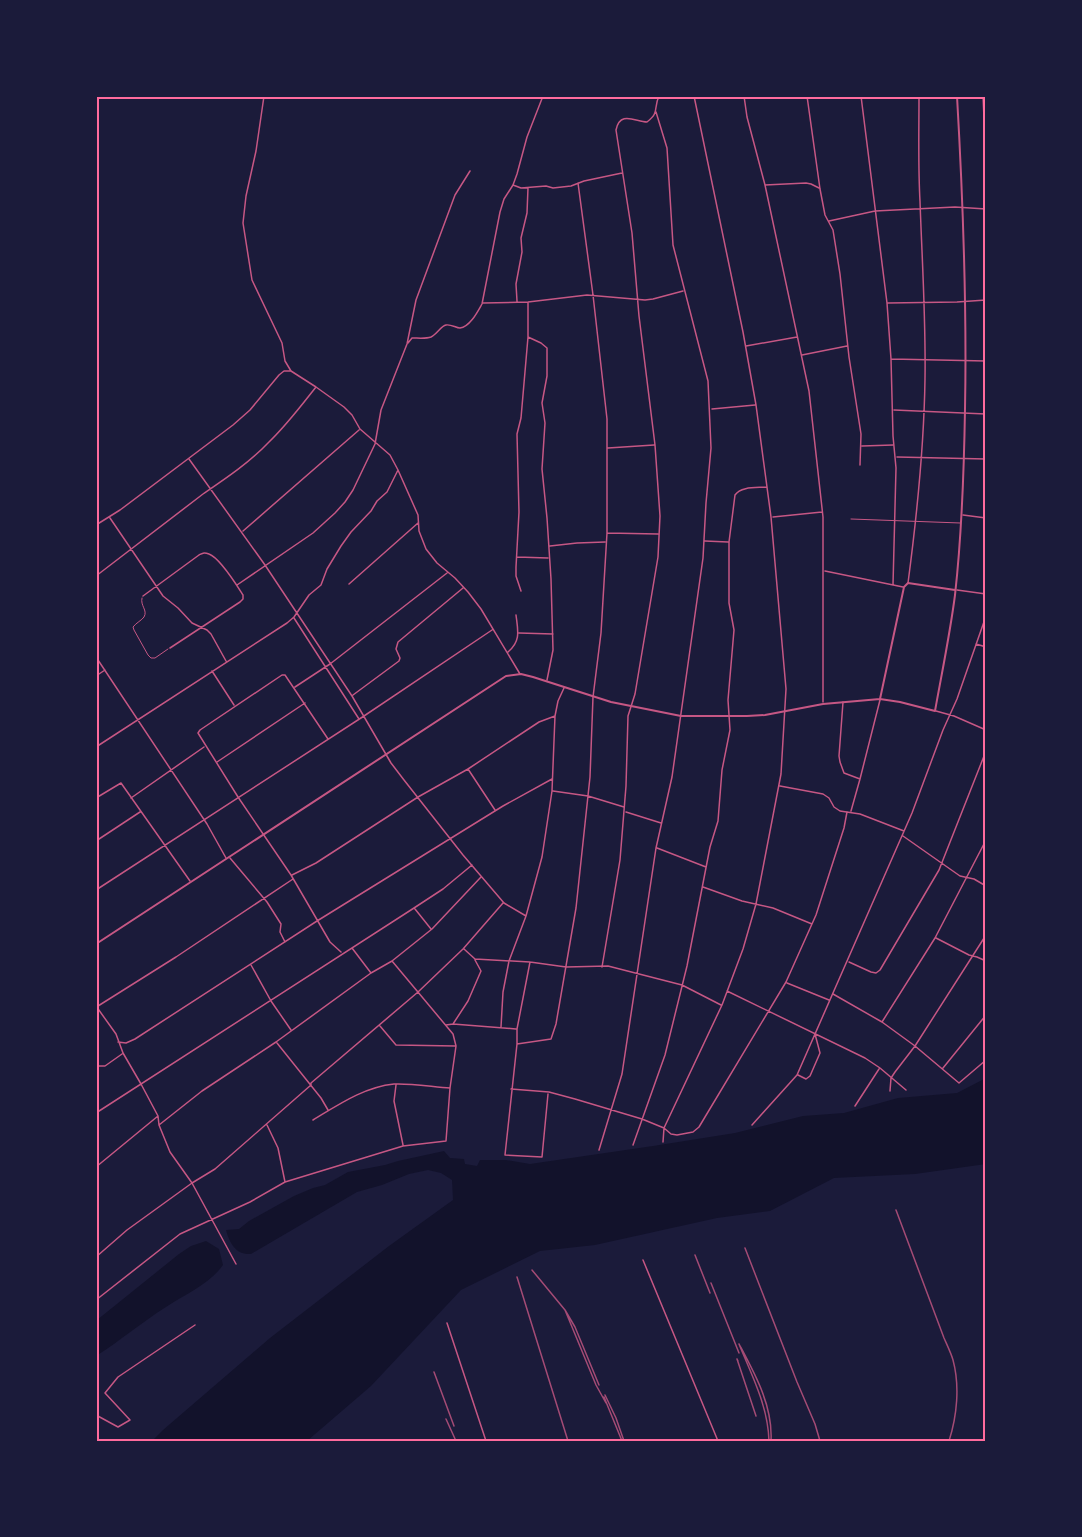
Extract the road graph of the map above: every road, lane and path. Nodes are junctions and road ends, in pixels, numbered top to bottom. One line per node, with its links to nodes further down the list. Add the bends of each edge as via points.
1 (264, 96): 45 (street, via 243,223 252,280)
2 (543, 96): 16 (street)
3 (659, 96): 11 (street)
4 (694, 96): 39 (street)
5 (744, 96): 17 (street)
6 (807, 96): 19 (street)
7 (861, 96): 23 (street)
8 (919, 96): 21 (street)
9 (957, 96): 20 (street)
10 (983, 96): 12 (street)
11 (656, 112): 14 (street, via 647,122 626,118 617,125); 25 (street, via 667,148 674,246)
12 (986, 162)
13 (470, 171): 37 (street, via 454,195 416,300)
14 (623, 173): 15 (street); 27 (street)
15 (578, 183): 18 (street); 26 (street)
16 (513, 184): 18 (street); 34 (street, via 500,212)
17 (765, 185): 19 (street, via 806,183); 36 (street)
18 (528, 188): 29 (street, via 516,284)
19 (820, 189): 24 (street)
20 (964, 207): 21 (street); 22 (street); 31 (street)
21 (920, 209): 23 (street); 33 (street)
22 (986, 209)
23 (875, 211): 24 (street); 32 (street)
24 (828, 221): 38 (street, via 833,230)
25 (684, 291): 27 (street); 48 (street, via 704,362)
26 (593, 295): 27 (street); 30 (street); 58 (street)
27 (638, 299): 55 (street)
28 (986, 300): 31 (street)
29 (518, 302): 30 (street); 34 (street)
30 (528, 302): 35 (street)
31 (965, 302): 33 (street); 43 (street)
32 (887, 303): 33 (street); 41 (street)
33 (924, 303): 42 (street)
34 (482, 304): 37 (street, via 465,326 448,324 432,337 412,338)
35 (528, 337): 85 (street, via 547,348 548,356 542,403 542,459); 87 (street, via 518,434)
36 (798, 337): 39 (street); 40 (street)
37 (407, 344): 54 (street, via 381,410)
38 (848, 345): 40 (street); 57 (street)
39 (746, 346): 47 (street)
40 (802, 355): 68 (street)
41 (891, 359): 42 (street); 49 (street)
42 (925, 359): 43 (street); 50 (street)
43 (966, 359): 44 (street); 51 (street)
44 (986, 361)
45 (291, 371): 46 (street); 61 (street, via 279,375 250,410)
46 (316, 387): 53 (street, via 344,407); 67 (street, via 269,443)
47 (756, 405): 48 (street); 66 (street)
48 (710, 409): 82 (street)
49 (892, 410): 50 (street); 56 (street)
50 (925, 411): 51 (street); 60 (street)
51 (965, 413): 52 (street); 62 (street)
52 (986, 414)
53 (360, 429): 54 (street); 79 (street)
54 (375, 444): 65 (street, via 390,455); 89 (street, via 345,502 312,532)
55 (655, 444): 58 (street); 81 (street)
56 (894, 445): 57 (street); 59 (street)
57 (861, 446): 64 (street)
58 (607, 448): 80 (street)
59 (896, 457): 60 (street); 74 (street)
60 (922, 458): 62 (street); 75 (street)
61 (189, 459): 67 (street); 70 (street)
62 (965, 459): 63 (street); 69 (street)
63 (986, 459)
64 (860, 465)
65 (398, 470): 76 (street); 104 (street, via 387,492 340,546 321,585)
66 (767, 487): 71 (street); 84 (street, via 738,490)
67 (210, 489): 79 (street); 86 (street)
68 (822, 512): 71 (street); 90 (street)
69 (962, 515): 72 (street); 77 (street)
70 (109, 517): 78 (street); 86 (street)
71 (771, 517): 135 (street, via 786,689)
72 (986, 518)
73 (851, 519): 74 (lane)
74 (895, 520): 75 (lane); 96 (street)
75 (916, 521): 77 (lane); 94 (street)
76 (418, 523): 91 (street, via 426,549); 93 (street)
77 (962, 523): 100 (street)
78 (96, 525)
79 (242, 531): 89 (street)
80 (607, 532): 81 (street); 83 (street)
81 (659, 534): 134 (street)
82 (705, 541): 84 (street); 140 (street)
83 (606, 542): 85 (street); 128 (street)
84 (729, 542): 141 (street, via 729,603 734,630)
85 (549, 546): 88 (street)
86 (131, 550): 92 (street); 97 (street)
87 (516, 556): 88 (street); 101 (street)
88 (549, 558): 111 (street)
89 (265, 565): 95 (street); 104 (street)
90 (824, 570): 96 (street); 132 (street)
91 (447, 572): 98 (street); 118 (street)
92 (96, 576)
93 (349, 584)
94 (908, 584): 99 (street); 100 (street)
95 (237, 585): 97 (street, via 221,564 204,553); 108 (street, via 243,599)
96 (893, 585): 99 (street)
97 (156, 586): 103 (street); 108 (street, via 192,623)
98 (464, 587): 109 (street); 127 (street, via 398,642 399,661)
99 (904, 587): 129 (street)
100 (956, 590): 102 (street); 136 (street)
101 (521, 591)
102 (986, 594)
103 (143, 596): 114 (lane, via 141,603 146,614 134,630 151,658)
104 (297, 613): 107 (street); 118 (street)
105 (516, 615): 110 (street)
106 (986, 616): 112 (street)
107 (294, 617): 117 (street); 119 (street)
108 (203, 627): 114 (street); 117 (street)
109 (493, 629): 115 (street); 138 (street)
110 (518, 633): 111 (street); 115 (street, via 515,646)
111 (553, 634): 124 (street)
112 (976, 644): 113 (street); 137 (street)
113 (986, 647)
114 (170, 648)
115 (507, 652): 122 (street)
116 (96, 657): 120 (street)
117 (227, 661): 121 (street)
118 (330, 664): 119 (street); 127 (street)
119 (326, 666): 125 (street); 142 (street)
120 (105, 670): 123 (street); 143 (street)
121 (212, 671): 133 (street); 143 (street)
122 (521, 675): 124 (street); 149 (street, via 500,679)
123 (96, 676)
124 (547, 682): 126 (street)
125 (295, 687): 131 (street); 133 (street, via 282,675)
126 (564, 687): 128 (street); 139 (street)
127 (352, 696): 138 (street)
128 (593, 697): 134 (street); 157 (street)
129 (880, 699): 130 (street); 136 (street); 154 (street)
130 (843, 702): 132 (street); 154 (street, via 840,762 844,773)
131 (305, 703): 145 (street); 150 (street)
132 (823, 704): 135 (street)
133 (234, 706): 146 (street, via 200,730)
134 (631, 706): 140 (street); 162 (street)
135 (784, 711): 141 (street); 155 (street)
136 (935, 711): 137 (street)
137 (950, 715): 144 (street); 169 (street)
138 (364, 716): 142 (street); 149 (street)
139 (555, 716): 151 (street, via 539,722); 153 (street)
140 (681, 716): 141 (street); 168 (street)
141 (729, 717): 180 (street, via 718,821)
142 (360, 719): 145 (street)
143 (138, 720): 147 (street); 152 (street)
144 (986, 730)
145 (328, 739): 158 (street)
146 (205, 746): 150 (street); 152 (street)
147 (96, 747)
148 (986, 751): 178 (street)
149 (386, 755): 159 (street); 170 (street)
150 (216, 762): 158 (street)
151 (468, 769): 159 (street); 163 (street)
152 (171, 770): 161 (street); 167 (street)
153 (552, 779): 156 (street); 163 (street)
154 (860, 779): 166 (street)
155 (779, 786): 166 (street, via 823,794 834,807); 191 (street)
156 (552, 791): 157 (street); 193 (street, via 542,857)
157 (588, 796): 162 (street); 212 (street)
158 (238, 797): 167 (street); 170 (street)
159 (418, 797): 172 (street); 181 (street)
160 (96, 798): 161 (street, via 121,783)
161 (131, 798): 164 (street)
162 (625, 807): 165 (street)
163 (496, 811): 172 (street)
164 (140, 812): 174 (street); 175 (street)
165 (625, 812): 168 (street); 213 (street)
166 (849, 812): 169 (street); 195 (street)
167 (204, 819): 175 (street); 177 (street)
168 (662, 823): 176 (street)
169 (904, 831): 171 (street)
170 (264, 834): 177 (street); 181 (street)
171 (902, 836): 178 (street); 208 (street)
172 (451, 838): 179 (street); 194 (street)
173 (986, 840): 183 (street)
174 (96, 841)
175 (164, 845): 185 (street); 188 (street)
176 (656, 848): 180 (street); 215 (street)
177 (228, 858): 185 (street); 189 (street)
178 (941, 863): 183 (street); 208 (street, via 880,970 871,972)
179 (472, 864): 182 (street); 192 (street)
180 (706, 867): 187 (street)
181 (291, 875): 184 (street)
182 (482, 876): 190 (street); 196 (street)
183 (967, 878): 186 (street); 198 (street)
184 (293, 879): 189 (street); 194 (street)
185 (190, 882): 200 (street)
186 (986, 886)
187 (703, 887): 191 (street); 217 (street)
188 (96, 890)
189 (262, 898): 199 (street, via 281,924); 224 (street)
190 (504, 903): 193 (street); 202 (street)
191 (756, 904): 195 (street); 218 (street)
192 (414, 908): 196 (street); 201 (street)
193 (526, 916): 207 (street)
194 (317, 921): 199 (street); 203 (street)
195 (813, 925): 216 (street)
196 (432, 929): 206 (street)
197 (986, 935): 204 (street)
198 (935, 938): 204 (street); 227 (street)
199 (285, 942): 211 (street)
200 (96, 944)
201 (352, 948): 203 (street); 214 (street)
202 (463, 949): 205 (street); 219 (street)
203 (343, 954): 222 (street)
204 (973, 956): 210 (street); 239 (street)
205 (475, 959): 207 (street); 228 (street, via 481,971)
206 (392, 961): 214 (street); 219 (street)
207 (509, 961): 209 (street); 231 (street)
208 (848, 961): 220 (street)
209 (530, 962): 212 (street); 232 (street)
210 (986, 962)
211 (251, 965): 222 (street); 235 (street, via 135,1040)
212 (566, 967): 213 (street); 237 (street, via 551,1039)
213 (602, 967): 215 (street)
214 (371, 973): 233 (street)
215 (638, 973): 217 (street); 256 (street, via 622,1074)
216 (786, 982): 221 (street); 225 (street)
217 (682, 985): 223 (street); 260 (street)
218 (726, 990): 223 (street); 225 (street)
219 (418, 992): 229 (street); 230 (street)
220 (832, 993): 221 (street); 227 (street)
221 (829, 1000): 234 (street)
222 (271, 1001): 233 (street); 247 (street)
223 (722, 1005): 265 (street)
224 (97, 1006): 235 (street)
225 (770, 1011): 234 (street); 265 (street, via 699,1127 677,1135)
226 (986, 1015): 244 (street)
227 (882, 1022): 239 (street)
228 (453, 1024): 230 (street); 231 (street)
229 (379, 1025): 238 (street, via 396,1045); 248 (street)
230 (446, 1025): 238 (street)
231 (501, 1027): 232 (street)
232 (517, 1029): 237 (street)
233 (291, 1030): 236 (street)
234 (815, 1033): 243 (street); 245 (street); 245 (street, via 820,1053 810,1076 806,1079)
235 (118, 1042): 240 (street)
236 (276, 1042): 248 (street); 263 (street)
237 (517, 1044): 251 (street)
238 (456, 1046): 250 (street)
239 (915, 1046): 244 (street); 246 (street)
240 (123, 1053): 242 (street, via 105,1065); 247 (street)
241 (986, 1060): 244 (street, via 959,1083)
242 (96, 1066)
243 (880, 1068): 246 (street); 255 (street)
244 (942, 1069)
245 (797, 1075): 264 (street)
246 (891, 1078): 252 (street); 253 (street)
247 (141, 1084): 258 (street); 259 (street)
248 (311, 1084): 257 (street); 262 (street)
249 (396, 1084): 250 (street); 257 (street, via 375,1088); 268 (street, via 394,1101)
250 (450, 1088): 268 (street, via 446,1142)
251 (512, 1089): 254 (street); 254 (street, via 505,1155 542,1157)
252 (906, 1090)
253 (890, 1091)
254 (549, 1092): 256 (street)
255 (855, 1106)
256 (611, 1109): 260 (street); 269 (street)
257 (329, 1111): 261 (street)
258 (96, 1113)
259 (158, 1116): 263 (street); 270 (street)
260 (642, 1119): 265 (street); 267 (street)
261 (313, 1120)
262 (266, 1124): 271 (street, via 279,1148); 272 (street)
263 (159, 1125): 272 (street, via 170,1152)
264 (752, 1125)
265 (664, 1128): 266 (street)
266 (663, 1142)
267 (633, 1145)
268 (403, 1146): 271 (street)
269 (599, 1150)
270 (96, 1167)
271 (285, 1182): 273 (street)
272 (192, 1183): 273 (street); 274 (street)
273 (213, 1220): 276 (street); 277 (street, via 180,1234)
274 (96, 1257)
275 (643, 1260): 282 (street)
276 (236, 1263)
277 (96, 1300)
278 (447, 1323): 281 (street)
279 (195, 1325): 280 (street, via 118,1377 105,1393 130,1420 118,1427)
280 (96, 1415)
281 (486, 1441)
282 (718, 1441)

